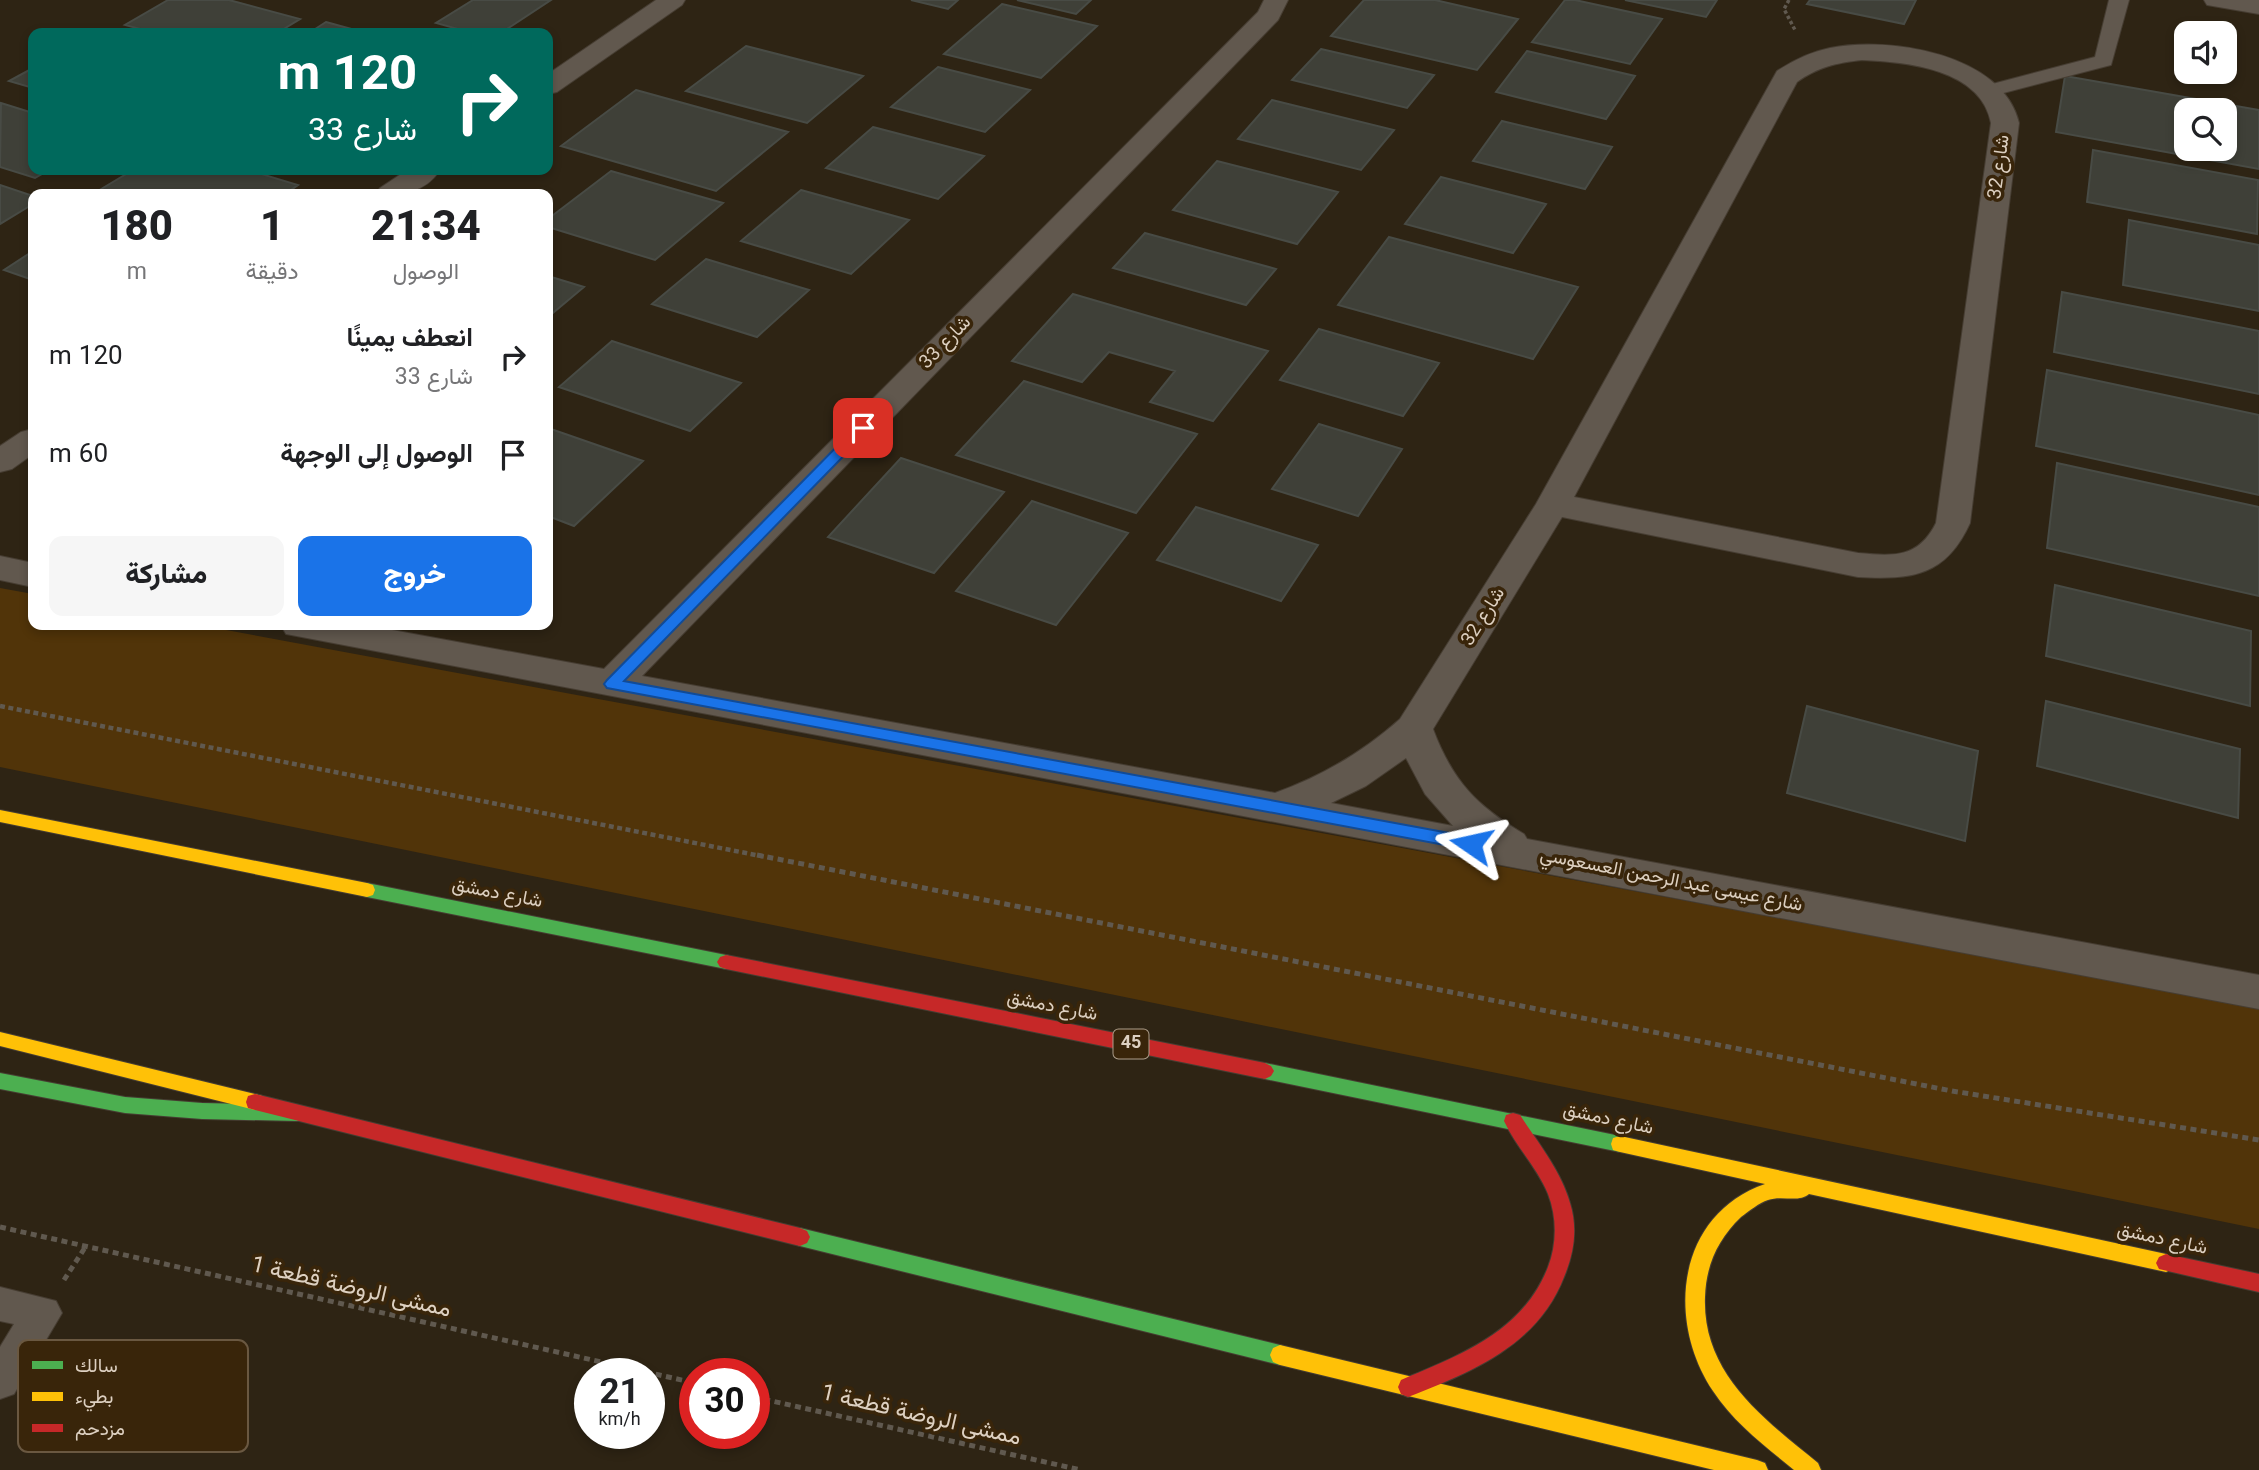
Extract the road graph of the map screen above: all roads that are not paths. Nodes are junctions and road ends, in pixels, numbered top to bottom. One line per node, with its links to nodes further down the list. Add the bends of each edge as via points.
1 (673, 0): 6 (street)
2 (1276, 0): 16 (street, شارع 33, via 1269,15)
3 (2119, 0): 7 (lane, via 2104,61)
4 (2216, 0): 5 (street)
5 (2259, 6)
6 (553, 83)
7 (1989, 91): 12 (street, شارع 32, via 1952,69 1880,53 1824,56 1793,71 1781,84); 12 (street, شارع 32, via 2000,104 2006,123 1953,523 1935,553 1907,565 1858,565)
8 (418, 175): 9 (street)
9 (398, 189)
10 (28, 442): 11 (street)
11 (0, 462)
12 (1553, 504): 17 (street, شارع 32)
13 (0, 568): 14 (street)
14 (28, 574)
15 (326, 630): 16 (street, شارع عيسى عبد الرحمن العسعوسي)
16 (612, 684): 18 (street, شارع عيسى عبد الرحمن العسعوسي)
17 (1414, 729): 18 (street, شارع 32, via 1356,775); 20 (street, via 1425,764 1448,799 1483,829)
18 (1279, 807): 20 (street, شارع عيسى عبد الرحمن العسعوسي)
19 (0, 816): 25 (main road, شارع دمشق / 45)
20 (1526, 854): 21 (street, شارع عيسى عبد الرحمن العسعوسي)
21 (2259, 992)
22 (0, 1040): 24 (main road)
23 (0, 1081): 24 (main road, via 125,1105)
24 (297, 1113): 32 (main road)
25 (1513, 1121): 26 (main road, شارع دمشق / 45); 32 (main road, via 1547,1170 1561,1204 1565,1240 1559,1275 1543,1307 1517,1333)
26 (1831, 1190): 27 (main road, شارع دمشق / 45); 34 (main road, via 1774,1190 1741,1205 1716,1229 1699,1258 1692,1293 1697,1332 1711,1371 1737,1408)
27 (2259, 1283)
28 (0, 1304): 29 (lane, via 43,1313)
29 (26, 1340)
30 (18, 1353): 31 (lane)
31 (0, 1381)
32 (1408, 1387): 33 (main road)
33 (1757, 1470)
34 (1810, 1470)

